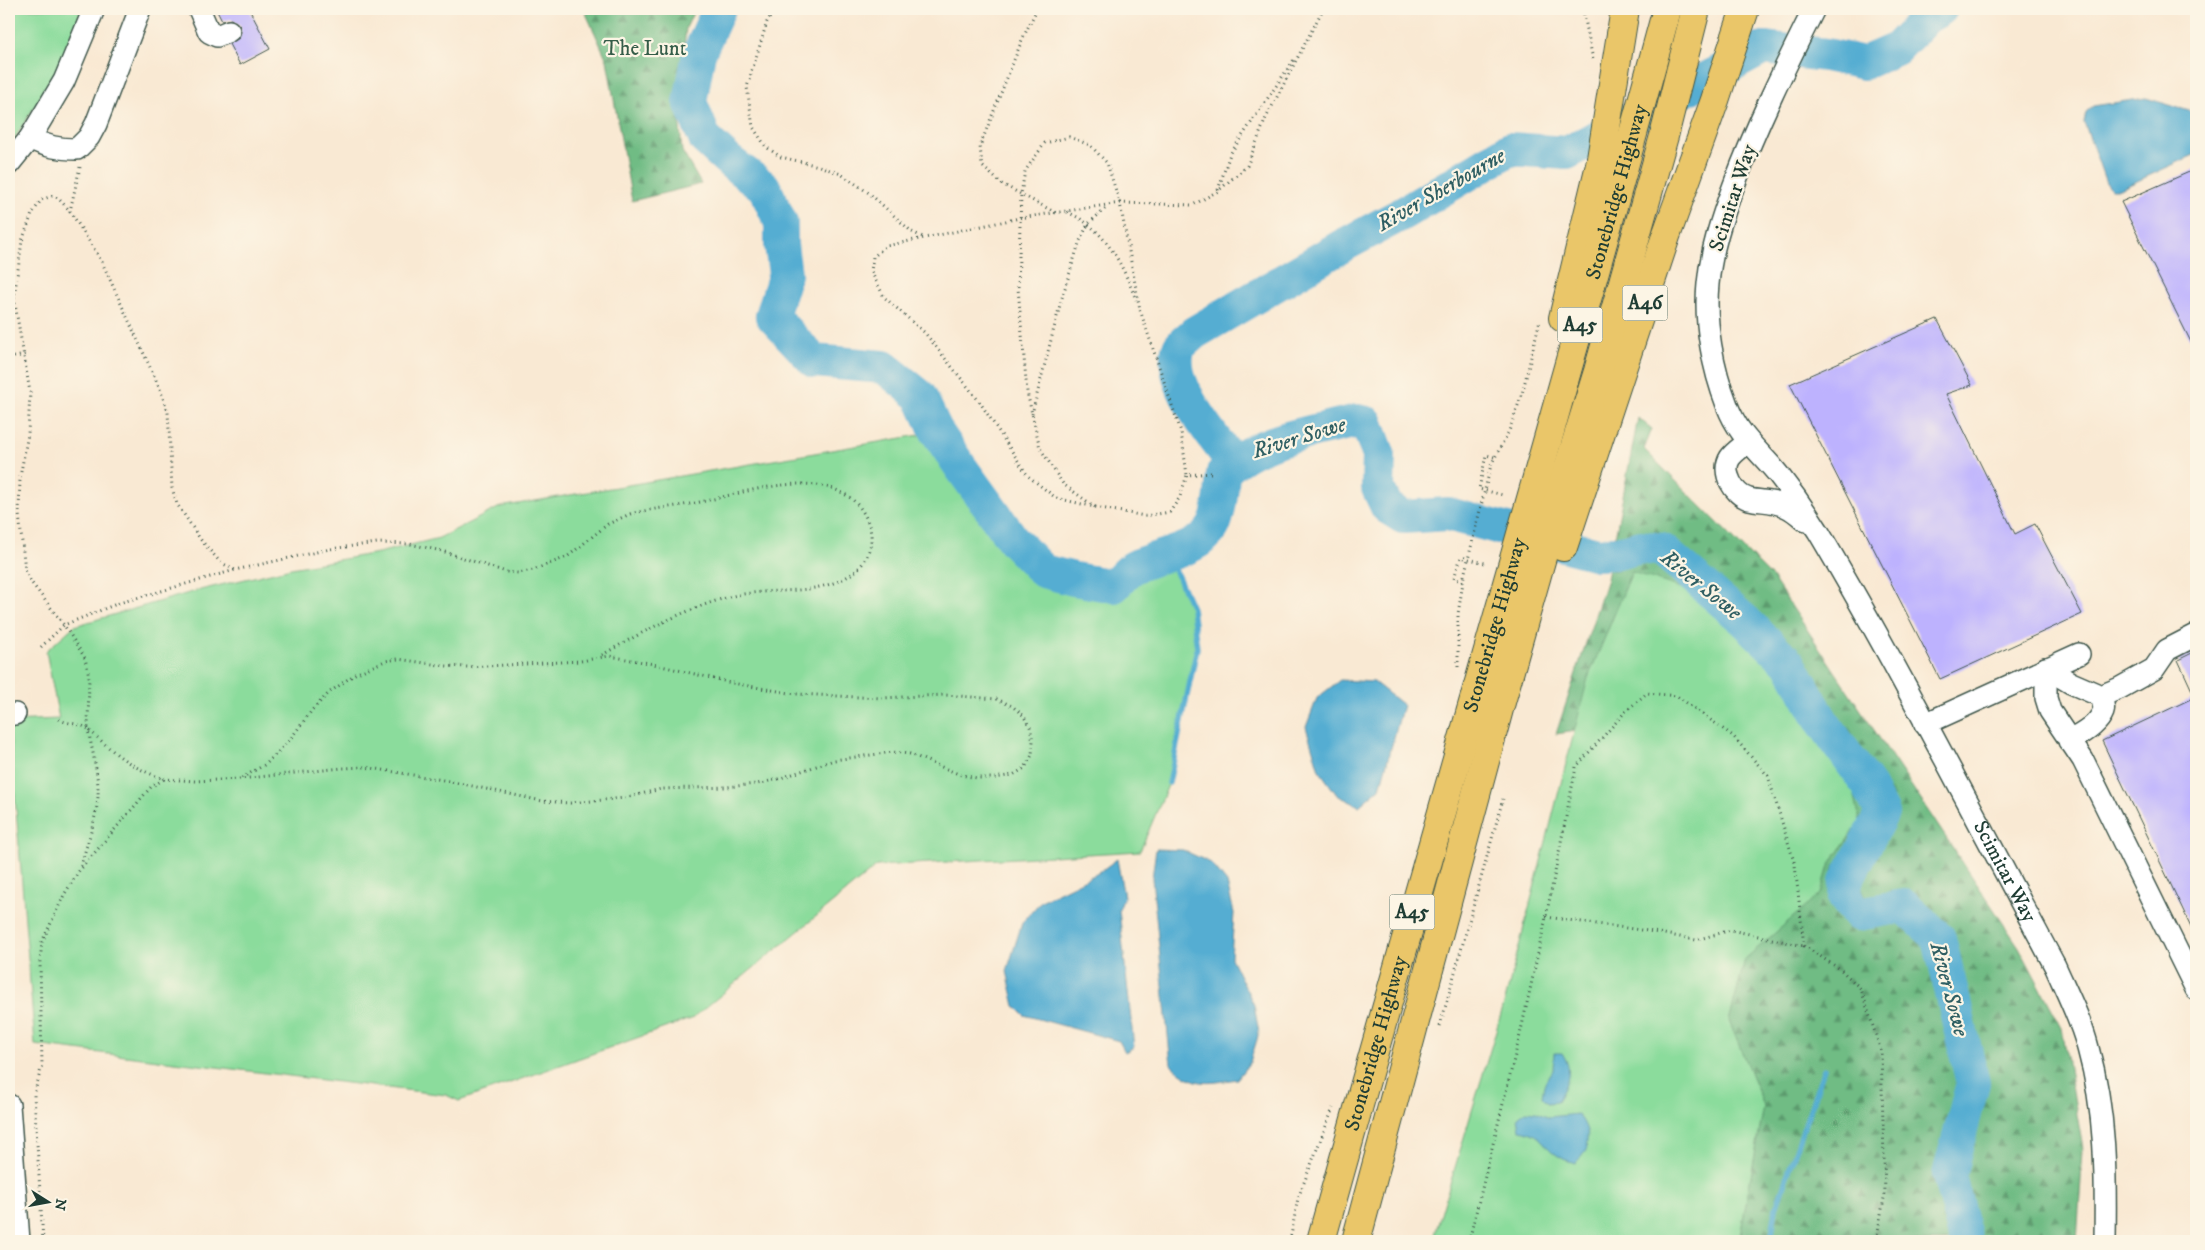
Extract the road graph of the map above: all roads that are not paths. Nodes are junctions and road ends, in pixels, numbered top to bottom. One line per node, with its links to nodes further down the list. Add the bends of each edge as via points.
1 (94, 9): 10 (street, via 64,81)
2 (140, 9): 10 (street, via 89,137 78,149 59,149)
3 (199, 9): 9 (street, via 210,32 217,36)
4 (1626, 9): 13 (highway, via 1600,165)
5 (1666, 9): 13 (highway, Stonebridge Highway / A45, via 1627,157)
6 (1696, 9): 14 (highway, Stonebridge Highway / A45, via 1598,371)
7 (1745, 9): 14 (highway, A46)
8 (1814, 9): 12 (street, Scimitar Way, via 1752,139 1719,227 1708,284 1708,322 1721,389 1731,415)
9 (229, 32)
10 (30, 138): 11 (street)
11 (9, 164)
12 (1748, 442): 15 (street, Scimitar Way, via 1777,472); 15 (street, Scimitar Way, via 1730,458 1728,464 1730,482 1735,491 1749,499 1788,507)
13 (1519, 492): 25 (highway, Stonebridge Highway / A45, via 1508,585)
14 (1567, 506): 26 (highway, Stonebridge Highway / A45, via 1499,709)
15 (1816, 528): 20 (street, Scimitar Way)
16 (2196, 634): 19 (street, via 2167,650 2154,668)
17 (2079, 654): 18 (street)
18 (2046, 668): 19 (street); 20 (street); 21 (street, via 2046,698 2050,711)
19 (2101, 696): 21 (street, via 2103,713 2085,733)
20 (1925, 724): 27 (street, Scimitar Way, via 2055,966 2088,1046 2102,1120 2106,1164)
21 (2069, 741): 22 (street, via 2083,760)
22 (2196, 989)
23 (9, 1104): 24 (street)
24 (19, 1241)
25 (1321, 1241)
26 (1356, 1241)
27 (2105, 1241)

